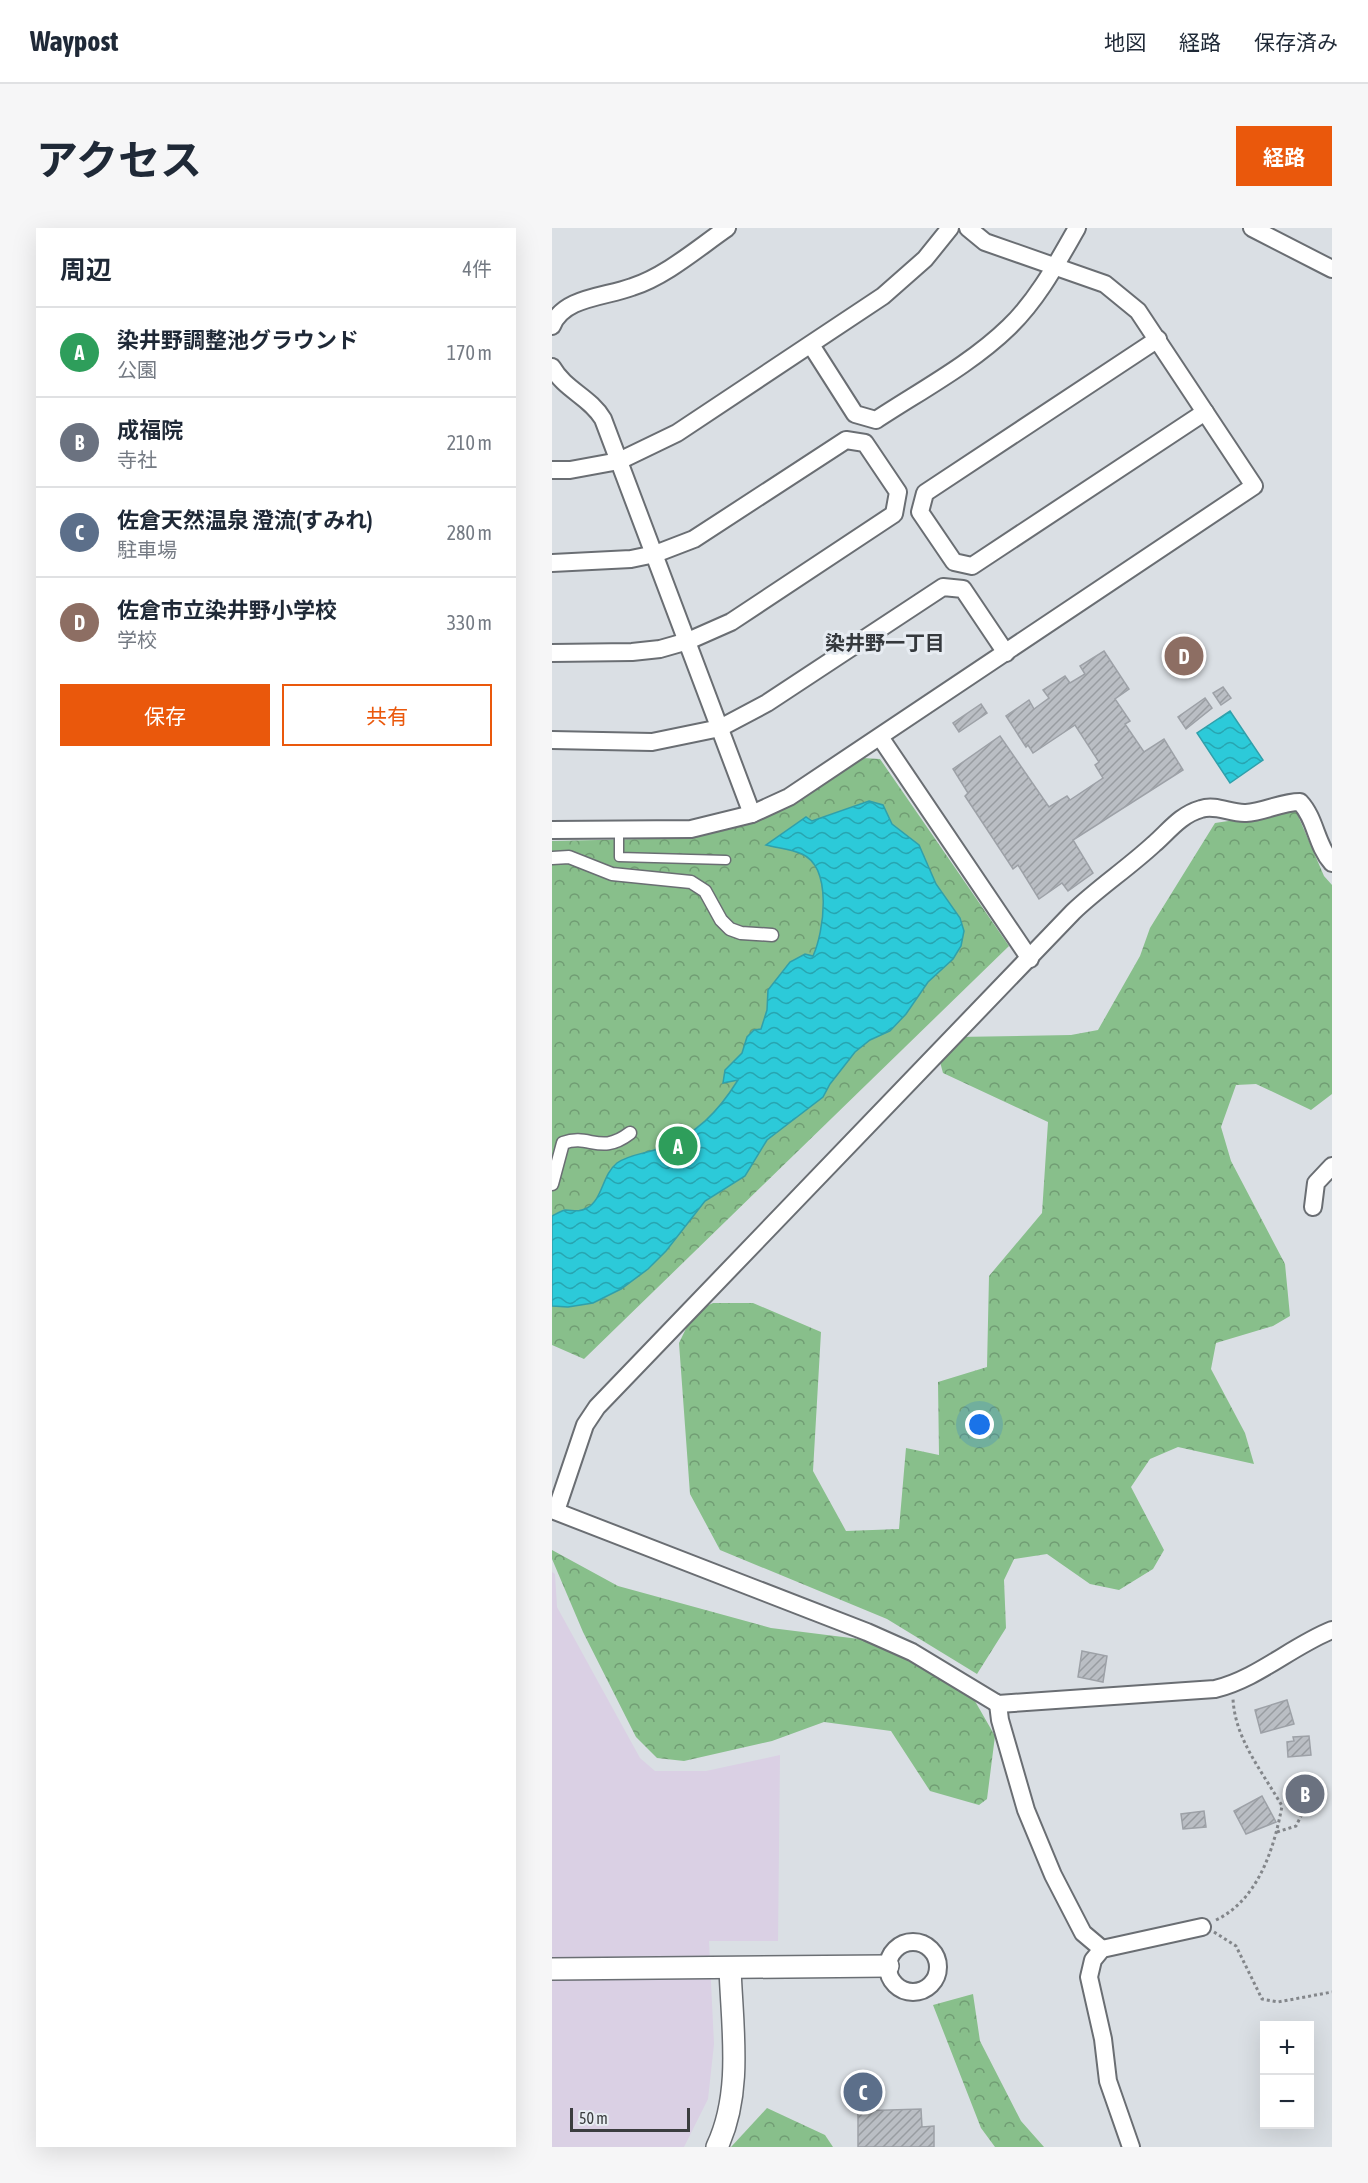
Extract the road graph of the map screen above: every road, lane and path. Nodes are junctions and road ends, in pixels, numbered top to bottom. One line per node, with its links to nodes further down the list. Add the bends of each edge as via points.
1 (727, 228): 8 (street, via 635,287 568,306)
2 (950, 228): 10 (street, via 907,277)
3 (968, 228): 6 (street, via 985,242)
4 (1077, 228): 6 (street)
5 (1252, 228): 7 (street)
6 (1055, 268): 9 (street, via 1086,276 1120,294); 10 (street, via 1009,327 876,420 855,414)
7 (1332, 268)
8 (552, 326)
9 (1158, 339): 12 (street); 12 (street, via 925,493 920,512 954,562 972,566)
10 (811, 345): 13 (street, via 677,433)
11 (552, 367): 13 (street, via 561,382 595,405)
12 (1205, 412): 19 (street, via 1254,486)
13 (619, 461): 14 (street); 15 (street)
14 (552, 470)
15 (655, 554): 16 (street, via 605,562); 17 (street); 17 (street, via 694,539 846,440 865,443 898,492 894,514 731,621)
16 (552, 563)
17 (687, 641): 18 (street, via 632,652); 20 (street)
18 (552, 653)
19 (1006, 653): 20 (street, via 963,589 943,587 767,704); 21 (street)
20 (720, 728): 22 (street, via 652,742); 23 (street)
21 (880, 737): 23 (street, via 789,797); 30 (street)
22 (552, 740)
23 (752, 814): 24 (street, via 691,829)
24 (619, 829): 25 (street); 27 (lane, via 619,857)
25 (552, 830)
26 (552, 858): 29 (street, via 569,857 623,876 691,882 705,891 730,929)
27 (726, 861)
28 (1332, 863): 30 (street, via 1323,853 1308,811 1300,802 1285,802 1248,813 1202,808 1176,821 1092,894)
29 (772, 935)
30 (1030, 959): 36 (street, via 597,1407 585,1425)
31 (630, 1133): 32 (street, via 619,1142 605,1145 576,1138)
32 (556, 1149): 34 (street)
33 (1332, 1166): 35 (street, via 1316,1183)
34 (552, 1184)
35 (1313, 1207)
36 (554, 1510): 39 (street, via 867,1632 912,1652)
37 (1332, 1630): 38 (street)
38 (1233, 1685): 39 (street); 41 (path, via 1234,1720 1240,1738 1282,1806)
39 (998, 1704): 43 (street, via 1026,1810 1053,1875 1083,1933)
40 (1304, 1810): 41 (path, via 1296,1826)
41 (1277, 1832): 42 (path, via 1243,1901 1232,1913)
42 (1202, 1927): 43 (street); 47 (path, via 1236,1946 1262,1999 1278,2002)
43 (1102, 1949): 49 (street, via 1093,1960 1089,1977 1108,2081)
44 (888, 1966): 46 (street)
45 (552, 1968): 46 (street)
46 (730, 1968): 48 (street, via 734,2091 729,2119)
47 (1332, 1992)
48 (717, 2147)
49 (1131, 2147)

